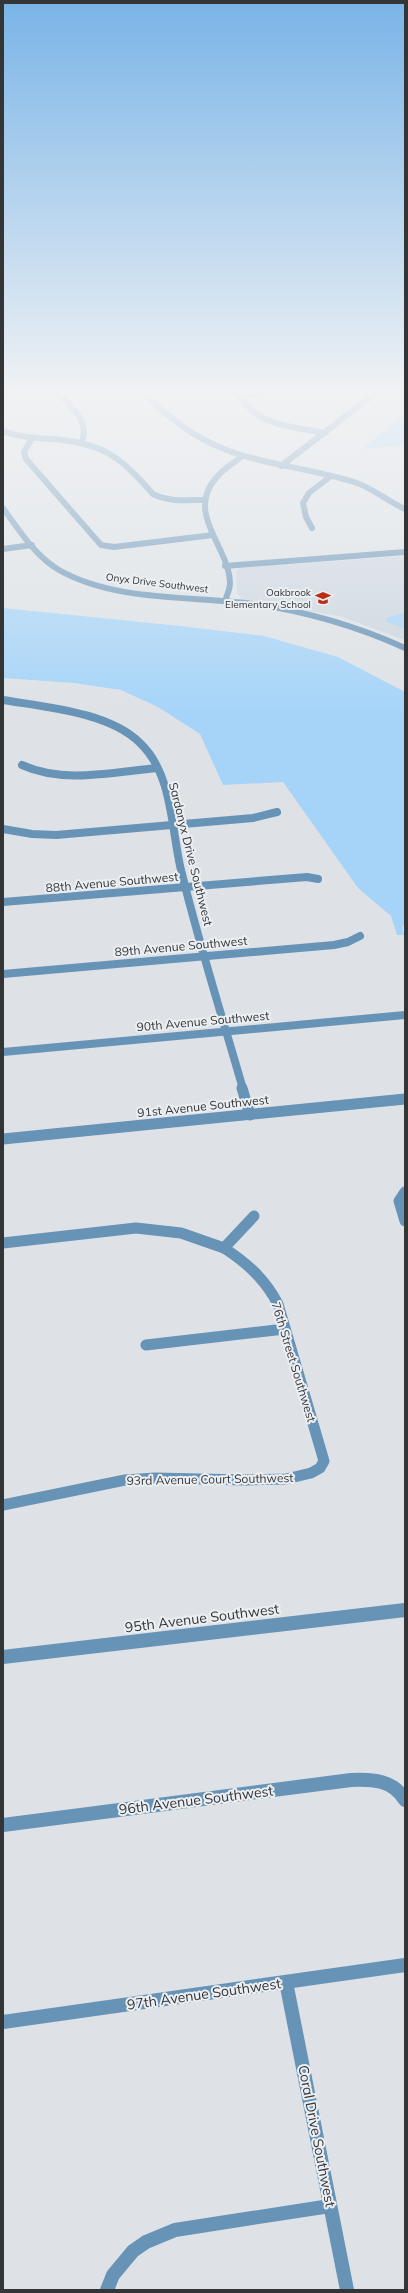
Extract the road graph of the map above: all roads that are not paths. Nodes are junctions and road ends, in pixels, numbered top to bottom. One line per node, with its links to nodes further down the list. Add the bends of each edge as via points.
1 (60, 499): 9 (street, via 97,543 108,547)
2 (164, 499): 5 (street)
3 (305, 499): 8 (street, via 302,502 302,508)
4 (389, 499): 7 (street)
5 (203, 500): 9 (street, via 206,521)
6 (3, 508): 10 (street, Onyx Drive Southwest)
7 (405, 509)
8 (312, 528)
9 (213, 536): 13 (street)
10 (32, 545): 11 (street); 14 (street, Onyx Drive Southwest, via 57,570 94,585)
11 (3, 549)
12 (405, 552): 13 (street)
13 (225, 566): 14 (street, via 230,586)
14 (225, 601): 15 (street, Onyx Drive Southwest, via 312,616 366,632)
15 (405, 648)
16 (3, 700): 18 (street, Sardonyx Drive Southwest, via 111,724 143,746)
17 (22, 765): 18 (street, via 35,771 60,775)
18 (157, 768): 20 (street, Sardonyx Drive Southwest)
19 (277, 812): 20 (street, via 253,818)
20 (172, 825): 21 (street, via 48,835); 23 (street, Sardonyx Drive Southwest)
21 (3, 829)
22 (318, 879): 23 (street, 88th Avenue Southwest, via 307,877)
23 (186, 888): 24 (street, 88th Avenue Southwest); 26 (street, Sardonyx Drive Southwest)
24 (3, 902)
25 (360, 936): 26 (street, 89th Avenue Southwest, via 334,945)
26 (206, 956): 27 (street, 89th Avenue Southwest); 29 (street, Sardonyx Drive Southwest)
27 (3, 974)
28 (405, 1015): 29 (street, 90th Avenue Southwest)
29 (227, 1031): 30 (street, 90th Avenue Southwest); 32 (street, Sardonyx Drive Southwest)
30 (3, 1052)
31 (405, 1099): 32 (street, 91st Avenue Southwest)
32 (250, 1115): 33 (street, 91st Avenue Southwest)
33 (3, 1139)
34 (405, 1192): 36 (street, via 399,1201)
35 (254, 1216): 38 (street)
36 (405, 1221)
37 (3, 1243): 38 (street, 76th Street Southwest, via 136,1228 181,1233)
38 (224, 1248): 39 (street, 76th Street Southwest, via 249,1265 263,1279 278,1304)
39 (285, 1329): 40 (street); 41 (street, 76th Street Southwest, via 324,1461)
40 (146, 1345)
41 (322, 1468): 42 (street, 93rd Avenue Court Southwest, via 306,1476 261,1480 143,1478 89,1486)
42 (3, 1505)
43 (405, 1610): 44 (street, 95th Avenue Southwest)
44 (3, 1657)
45 (405, 1800): 46 (street, 96th Avenue Southwest, via 398,1790 376,1778)
46 (3, 1824)
47 (405, 1965): 48 (street, 97th Avenue Southwest)
48 (286, 1982): 49 (street, 97th Avenue Southwest); 50 (street, Coral Drive Southwest)
49 (3, 2022)
50 (330, 2206): 51 (street, via 175,2230 146,2242 133,2252 113,2275); 52 (street, Coral Drive Southwest)
51 (107, 2290)
52 (348, 2290)

